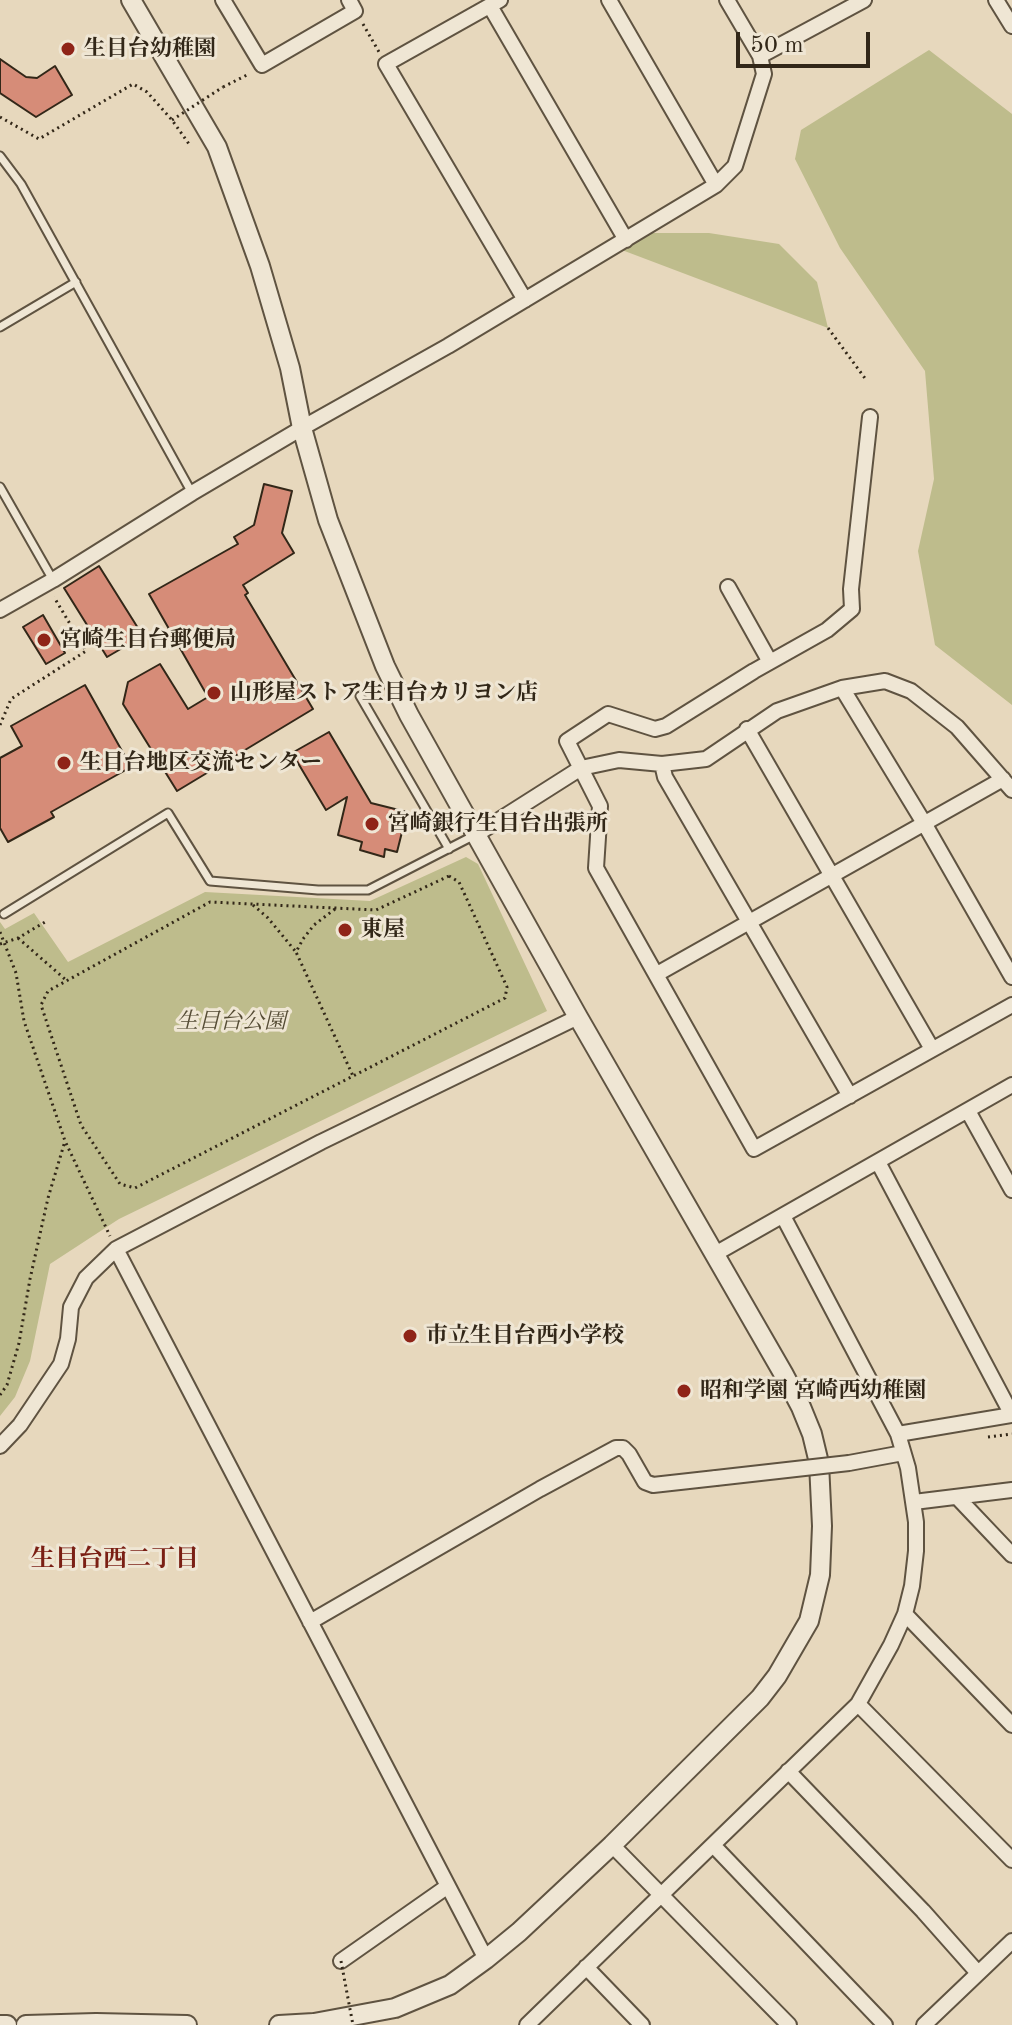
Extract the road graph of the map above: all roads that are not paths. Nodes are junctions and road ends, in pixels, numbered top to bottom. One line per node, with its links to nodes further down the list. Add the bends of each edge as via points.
1 (131, 0): 18 (street, via 217,147 264,280)
2 (223, 0): 8 (street, via 262,65)
3 (609, 0): 12 (street)
4 (727, 0): 10 (street)
5 (864, 0): 10 (street)
6 (996, 0): 9 (street)
7 (495, 3): 13 (street); 15 (street, via 386,64)
8 (352, 5)
9 (1012, 26)
10 (760, 56): 12 (street, via 764,74 735,166)
11 (0, 156): 14 (lane)
12 (716, 185): 13 (street)
13 (626, 240): 15 (street)
14 (76, 282): 16 (lane); 20 (lane)
15 (525, 300): 18 (street)
16 (0, 327)
17 (870, 417): 24 (street, via 852,609 827,630)
18 (302, 428): 20 (street); 32 (street, via 328,520 385,666)
19 (0, 487): 21 (lane)
20 (192, 493): 21 (street)
21 (50, 582): 23 (street)
22 (728, 587): 24 (street)
23 (0, 610)
24 (770, 662): 29 (street, via 666,726 655,729 608,714 567,741)
25 (842, 688): 27 (street, via 777,711); 30 (street, via 885,681 911,691 957,727); 31 (street)
26 (360, 696): 33 (lane)
27 (747, 729): 28 (street, via 706,759); 34 (street)
28 (662, 764): 29 (street, via 619,760); 36 (street)
29 (581, 768): 32 (street); 37 (street, via 600,806 596,868)
30 (1008, 785): 31 (street)
31 (924, 823): 34 (street); 38 (street)
32 (477, 834): 33 (lane); 40 (street)
33 (449, 849): 35 (lane, via 368,890 210,881 168,813)
34 (832, 875): 36 (street); 41 (street)
35 (4, 914)
36 (748, 923): 37 (street); 43 (street)
37 (657, 974): 43 (street, via 754,1149)
38 (1012, 977)
39 (1012, 1005): 41 (street)
40 (578, 1017): 48 (street); 49 (street)
41 (932, 1049): 43 (street)
42 (1012, 1085): 44 (street)
43 (850, 1096)
44 (968, 1111): 45 (street); 46 (street)
45 (878, 1162): 47 (street); 50 (street)
46 (1012, 1190)
47 (783, 1216): 49 (street); 51 (street)
48 (114, 1245): 52 (street, via 86,1278 71,1307 61,1364); 59 (street)
49 (715, 1254): 63 (street, via 812,1434 819,1463 820,1575 809,1621 777,1676)
50 (1012, 1415): 51 (street)
51 (898, 1434): 53 (street)
52 (0, 1446)
53 (903, 1453): 56 (street); 59 (street, bridge, via 653,1485 645,1482 629,1454 616,1448)
54 (1012, 1490): 55 (street)
55 (957, 1497): 56 (street); 57 (street)
56 (914, 1502): 58 (street, via 916,1551)
57 (1012, 1555)
58 (905, 1614): 60 (street); 61 (street)
59 (310, 1622): 66 (street)
60 (858, 1704): 62 (street); 65 (street)
61 (1012, 1725)
62 (788, 1771): 64 (street); 72 (street)
63 (612, 1845): 67 (street); 69 (street)
64 (713, 1845): 67 (street); 81 (street)
65 (1012, 1860)
66 (448, 1886): 69 (street); 70 (street)
67 (661, 1895): 71 (street); 80 (street)
68 (1012, 1941): 72 (street)
69 (486, 1959): 77 (street, via 450,1985 395,2008)
70 (341, 1961)
71 (586, 1967): 78 (street); 79 (street)
72 (978, 1973): 82 (street)
73 (0, 2025): 74 (street)
74 (7, 2025)
75 (26, 2025): 76 (street)
76 (187, 2025)
77 (279, 2025)
78 (527, 2025)
79 (642, 2025)
80 (789, 2025)
81 (885, 2025)
82 (924, 2025)

